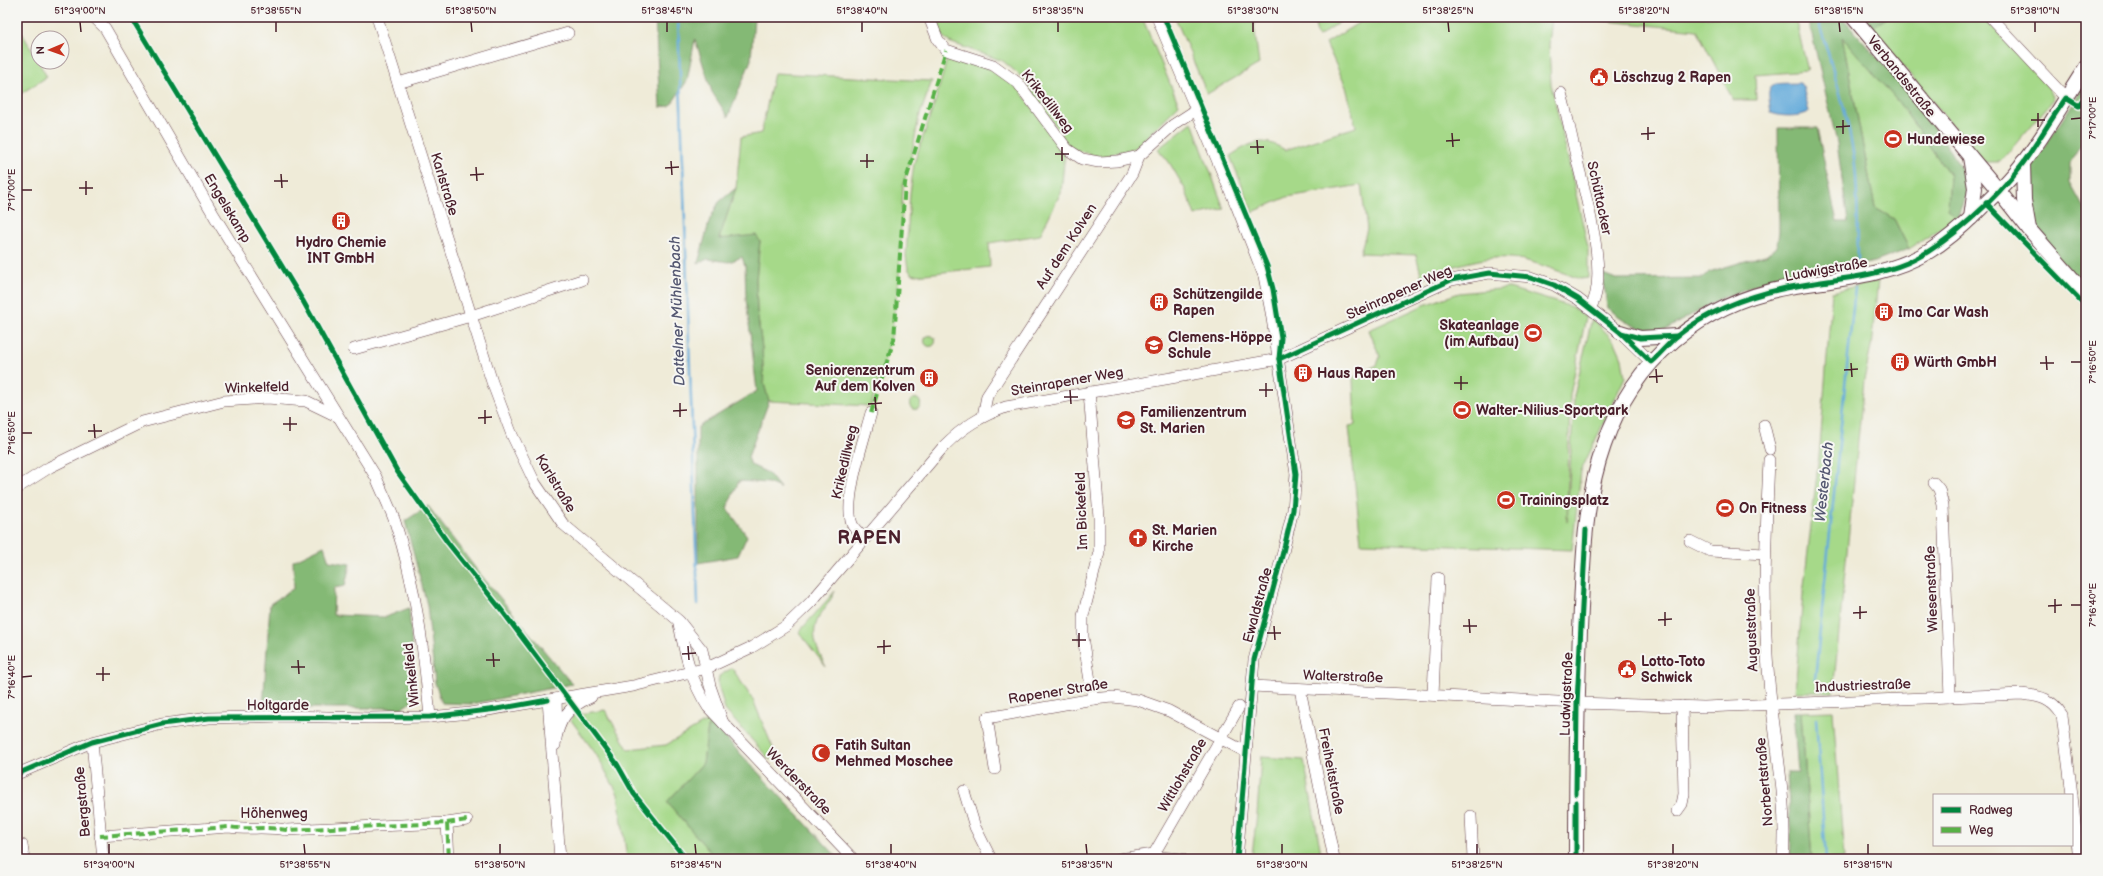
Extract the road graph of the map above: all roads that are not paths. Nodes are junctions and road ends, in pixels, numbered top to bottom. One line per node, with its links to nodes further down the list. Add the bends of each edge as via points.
1 (94, 17): 30 (street, Engelskamp, via 105,28 215,217)
2 (377, 17): 9 (street, Karlstraße)
3 (929, 17): 13 (street, Krikedillweg, via 938,40 946,50 993,65 1018,83 1067,149 1082,159 1099,162)
4 (1157, 17): 12 (street, Ewaldstraße)
5 (1853, 17): 14 (main road, Verbandsstraße)
6 (1990, 17): 11 (street)
7 (568, 33): 9 (street)
8 (2086, 67): 11 (main road, Ludwigstraße)
9 (398, 84): 22 (street, Karlstraße)
10 (1562, 93): 21 (street, Schüttacker, via 1594,233 1597,289 1596,300)
11 (2066, 98): 15 (main road, Ludwigstraße)
12 (1196, 110): 13 (street, Auf dem Kolven); 26 (street, Ewaldstraße, via 1264,276)
13 (1139, 156): 31 (street, Auf dem Kolven, via 1132,174 987,396)
14 (1969, 157): 16 (main road, Verbandsstraße); 17 (main road, via 1975,188)
15 (2023, 162): 16 (main road, Ludwigstraße); 18 (main road, via 2024,200)
16 (1999, 190): 17 (main road, Ludwigstraße); 18 (main road, Verbandsstraße)
17 (1971, 218): 24 (main road, Ludwigstraße, via 1950,238 1908,262 1871,274 1786,288 1752,297 1716,312)
18 (2029, 230): 20 (main road, Verbandsstraße)
19 (582, 280): 22 (street)
20 (2086, 294)
21 (1590, 308): 23 (street, Steinrapener Weg); 26 (street, Steinrapener Weg, via 1554,285 1531,277 1489,273 1466,276 1450,280)
22 (470, 316): 25 (street); 39 (street, Karlstraße, via 512,435 535,483 563,524)
23 (1620, 332): 24 (main road, via 1640,338); 27 (street, Steinrapener Weg)
24 (1677, 336): 27 (main road, Ludwigstraße)
25 (354, 349)
26 (1279, 359): 28 (street, Steinrapener Weg); 42 (street, Ewaldstraße, via 1296,474 1292,510 1254,660)
27 (1651, 362): 49 (main road, Ludwigstraße, via 1621,405 1604,445 1594,482 1586,530)
28 (1089, 392): 31 (street, Steinrapener Weg, via 1006,406); 47 (street, Im Bickefeld, via 1099,518 1099,552 1083,616 1083,637)
29 (871, 413): 35 (street, Krikedillweg, via 851,492 849,510 852,525)
30 (337, 416): 34 (street, Winkelfeld, via 306,402 267,398 224,401 142,422 50,467); 53 (street, Winkelfeld, via 376,477 409,568 419,615)
31 (983, 416): 35 (street, Steinrapener Weg, via 958,431)
32 (1764, 425): 37 (street, Auguststraße, via 1769,454)
33 (1934, 483): 46 (street, Wiesenstraße, via 1939,489 1943,505)
34 (17, 488)
35 (864, 538): 40 (street, Steinrapener Weg, via 811,602 786,626)
36 (1690, 541): 37 (street, via 1710,551)
37 (1765, 554): 50 (street, Auguststraße, via 1764,605)
38 (1438, 578): 45 (street)
39 (679, 621): 40 (street, Karlstraße, via 702,650); 41 (street)
40 (707, 668): 41 (street, Steinrapener Weg); 54 (street, Werderstraße, via 710,686)
41 (690, 672): 44 (street, Steinrapener Weg); 54 (street, Werderstraße, via 696,689)
42 (1252, 686): 43 (street, Walterstraße); 58 (street, Ewaldstraße)
43 (1300, 689): 45 (street, Walterstraße); 79 (street, Freiheitstraße)
44 (607, 690): 48 (street, Steinrapener Weg); 55 (street, via 577,703 568,710)
45 (1434, 695): 49 (street, Walterstraße)
46 (1950, 697): 50 (street, Industriestraße); 63 (street, Industriestraße, via 2022,694 2047,699 2056,706 2062,715)
47 (1093, 699): 56 (street, Rapener Straße, via 1113,697 1138,700 1168,711); 60 (street, Rapener Straße, via 987,718)
48 (552, 700): 53 (street, Holtgarde); 55 (street); 59 (street)
49 (1577, 703): 51 (street, Industriestraße); 81 (main road, Ludwigstraße)
50 (1772, 703): 51 (street, Industriestraße); 82 (street, Norbertstraße, via 1784,813)
51 (1682, 706): 65 (street, via 1684,794)
52 (1239, 707): 56 (street, Wittlohstraße)
53 (430, 717): 57 (street, Holtgarde, via 209,718 162,724)
54 (723, 723): 74 (street, Werderstraße)
55 (557, 731): 59 (street)
56 (1221, 739): 58 (street, Rapener Straße); 70 (street, Wittlohstraße, via 1193,783)
57 (92, 742): 61 (street, Holtgarde); 69 (street, Bergstraße)
58 (1246, 752): 78 (street, Ewaldstraße)
59 (554, 757): 73 (street)
60 (996, 769)
61 (17, 774)
62 (964, 791): 75 (street, via 975,827)
63 (2072, 794)
64 (2073, 804): 83 (street, Industriestraße)
65 (1677, 811)
66 (1470, 816): 80 (street)
67 (467, 820): 68 (street, Höhenweg)
68 (447, 823): 69 (street, Höhenweg, via 286,830 276,827 229,827); 72 (street)
69 (100, 836): 71 (street, Bergstraße)
70 (1153, 857): 76 (street); 77 (street)
71 (103, 859)
72 (449, 859)
73 (560, 859)
74 (853, 859)
75 (991, 859)
76 (1119, 859)
77 (1182, 859)
78 (1237, 859)
79 (1334, 859)
80 (1474, 859)
81 (1576, 859)
82 (1783, 859)
83 (2079, 859)

